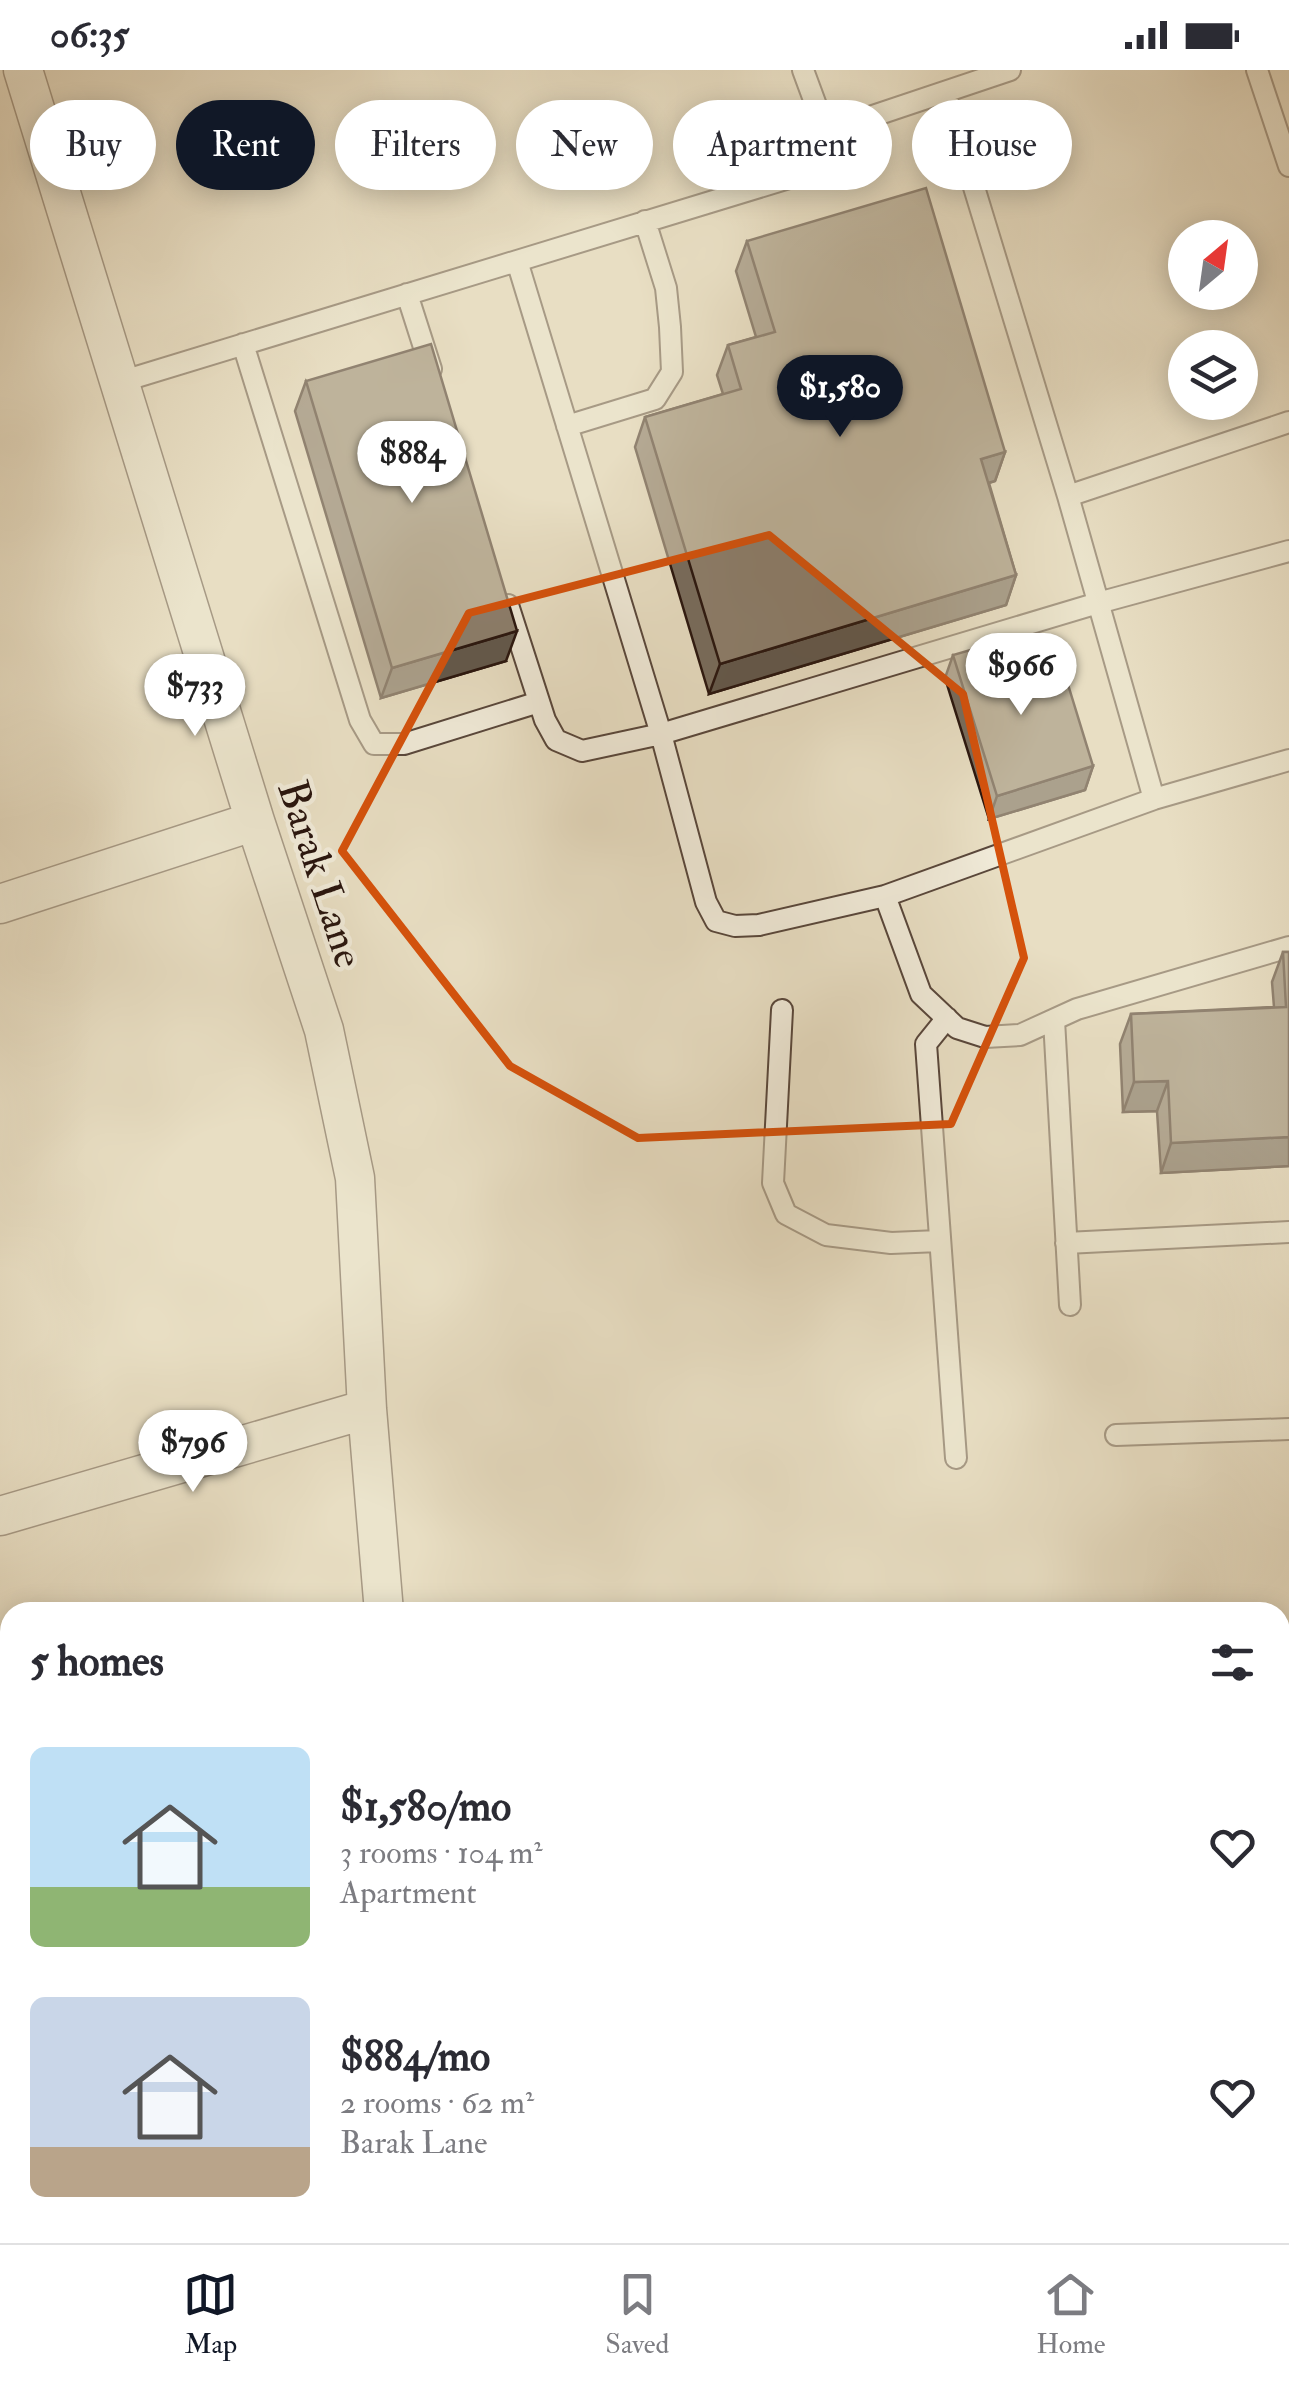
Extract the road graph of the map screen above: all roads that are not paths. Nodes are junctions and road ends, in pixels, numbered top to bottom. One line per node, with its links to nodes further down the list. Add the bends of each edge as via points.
1 (23, 70): 14 (street, Barak Lane)
2 (803, 70): 6 (lane)
3 (1010, 70): 5 (lane)
4 (1257, 70): 8 (lane)
5 (945, 92): 7 (lane); 18 (lane)
6 (814, 100)
7 (892, 109)
8 (1289, 166)
9 (749, 190): 10 (lane)
10 (644, 222): 11 (lane); 17 (lane, via 666,288 672,372 655,400)
11 (517, 261): 12 (lane); 17 (lane)
12 (406, 294): 13 (lane); 15 (lane)
13 (243, 344): 14 (lane); 22 (lane, via 360,720 374,744 404,744)
14 (120, 382): 26 (street, Barak Lane)
15 (437, 387)
16 (1289, 422): 18 (lane)
17 (567, 426): 23 (lane)
18 (1068, 496): 21 (lane)
19 (1289, 551): 21 (lane)
20 (503, 590): 22 (lane)
21 (1098, 603): 23 (lane); 25 (lane)
22 (539, 702): 23 (lane, via 556,740 582,751)
23 (661, 734): 27 (lane, via 716,921 759,924)
24 (1289, 760): 25 (lane)
25 (1154, 799): 27 (lane)
26 (255, 821): 28 (street); 37 (street, Barak Lane, via 324,1030 355,1178)
27 (885, 896): 31 (lane, via 921,994)
28 (0, 904)
29 (1289, 947): 32 (lane)
30 (782, 1010): 34 (lane, via 774,1183 786,1214 826,1235)
31 (947, 1018): 32 (lane, via 985,1037 1020,1035); 34 (lane, via 926,1044)
32 (1054, 1020): 35 (lane)
33 (1289, 1232): 35 (lane)
34 (939, 1241): 40 (lane)
35 (1066, 1244): 36 (lane)
36 (1070, 1305)
37 (367, 1409): 41 (street); 42 (street, Barak Lane)
38 (1289, 1429): 39 (lane)
39 (1116, 1435)
40 (956, 1458)
41 (0, 1516)
42 (383, 1602)

